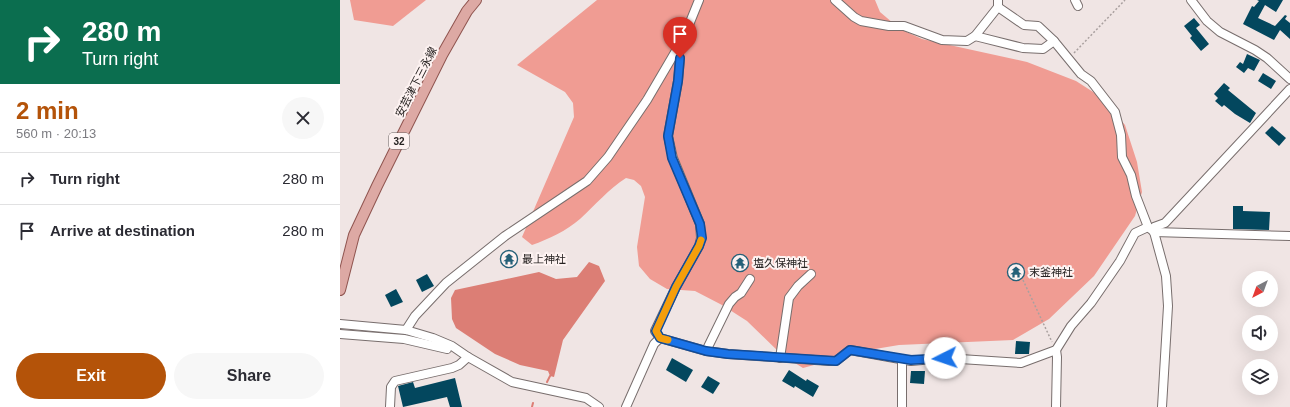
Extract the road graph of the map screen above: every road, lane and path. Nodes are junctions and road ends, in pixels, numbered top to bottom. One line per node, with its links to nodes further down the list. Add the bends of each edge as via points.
1 (476, 0): 18 (main road, 安芸津下三永線 / 32, via 467,10 442,55 354,235)
2 (699, 0): 9 (street)
3 (835, 0): 7 (street, via 861,21 904,26 942,40 967,41)
4 (1125, 0): 10 (path)
5 (1191, 0): 11 (street, via 1220,32 1267,58)
6 (998, 4): 7 (street); 8 (street, via 1024,25 1038,26)
7 (975, 36): 8 (street, via 1023,48 1043,49)
8 (1054, 41): 10 (street)
9 (676, 50): 20 (street, via 634,119 608,157 587,181 505,236 446,283 415,316); 22 (street, via 680,58 678,81 668,136 672,158 700,224 702,238 656,331)
10 (1069, 59): 13 (street, via 1091,81 1115,112 1121,135 1122,157)
11 (1290, 78)
12 (1290, 89): 13 (street, via 1165,223)
13 (1151, 229): 14 (street); 23 (street, via 1136,233 1120,261); 33 (street, via 1166,276 1168,306)
14 (1290, 236)
15 (811, 274): 26 (street, via 789,298)
16 (750, 279): 24 (street, via 741,293 729,304)
17 (1023, 280): 23 (path)
18 (340, 290)
19 (340, 324): 20 (street)
20 (406, 330): 25 (street, via 452,346)
21 (340, 334): 25 (street, via 404,339 442,346)
22 (660, 338): 24 (street); 30 (street, via 654,344)
23 (1056, 350): 27 (street, via 1020,363 952,358); 32 (street)
24 (706, 351): 26 (street)
25 (468, 357): 28 (street, via 452,368 395,381 391,387); 29 (street, via 512,382 586,398)
26 (780, 358): 27 (street, via 836,361 850,350)
27 (902, 359): 31 (street)
28 (390, 407)
29 (599, 407)
30 (626, 407)
31 (902, 407)
32 (1056, 407)
33 (1162, 407)

